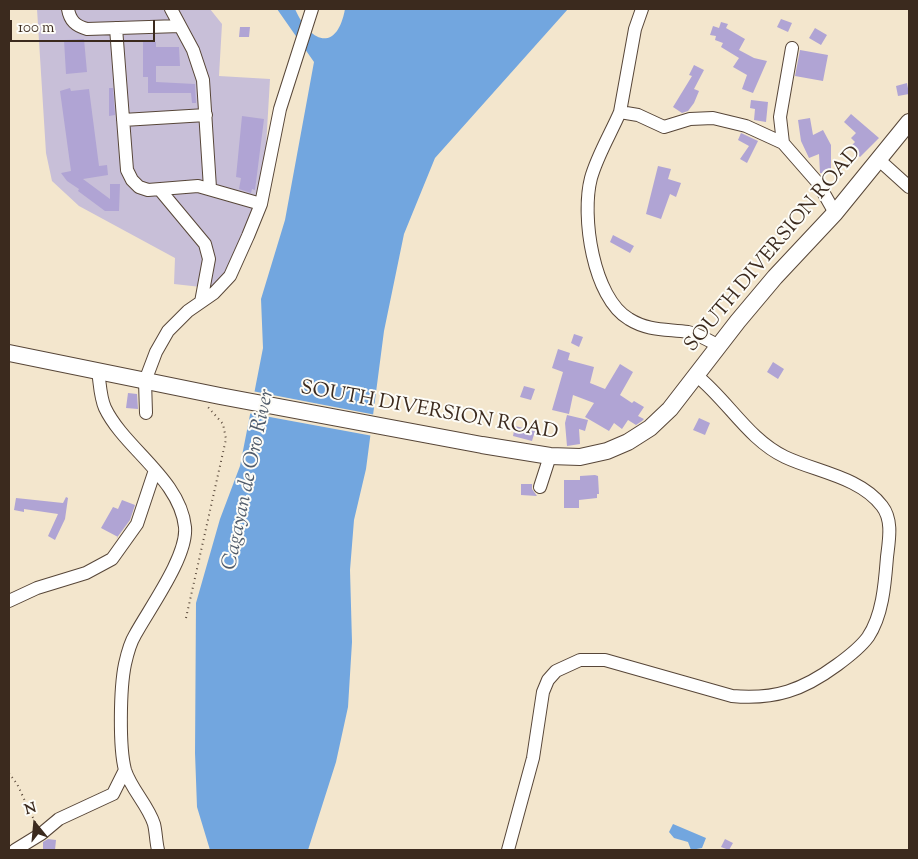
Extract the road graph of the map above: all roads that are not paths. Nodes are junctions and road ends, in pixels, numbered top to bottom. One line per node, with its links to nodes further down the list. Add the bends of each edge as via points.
1 (68, 9): 6 (street, via 72,21 79,27)
2 (171, 9): 5 (street)
3 (312, 9): 17 (street, via 280,108)
4 (642, 9): 8 (street, via 635,29)
5 (180, 26): 6 (street); 9 (street, via 203,80)
6 (116, 28): 10 (street)
7 (792, 48): 12 (street, via 780,117)
8 (620, 112): 12 (street, via 638,115 664,127 690,119 713,118 746,126); 20 (street, via 591,177 587,201 592,251 609,299 617,311 647,328 689,332)
9 (206, 116): 10 (street); 15 (street)
10 (123, 120): 16 (street, via 127,170 132,180 139,187)
11 (909, 122): 13 (main road, SOUTH DIVERSION ROAD)
12 (783, 143): 18 (street, via 818,183)
13 (878, 159): 14 (street); 18 (main road, SOUTH DIVERSION ROAD)
14 (909, 187)
15 (210, 188): 16 (street, via 188,186); 17 (street)
16 (160, 190): 19 (street, via 205,244 209,259)
17 (261, 204): 19 (street, via 230,276)
18 (835, 214): 20 (main road, SOUTH DIVERSION ROAD, via 775,277)
19 (201, 302): 24 (street, via 168,330)
20 (719, 346): 23 (main road, SOUTH DIVERSION ROAD)
21 (9, 353): 22 (main road, SOUTH DIVERSION ROAD)
22 (98, 371): 24 (main road, SOUTH DIVERSION ROAD); 27 (street, via 104,408)
23 (697, 376): 26 (main road, SOUTH DIVERSION ROAD, via 670,409 650,428 628,442 580,457); 33 (street, via 769,448 807,467 853,483 868,491 884,507 890,529 880,609 874,626 851,655 830,670 804,687 772,696 732,696 605,660 580,660 556,670 543,692 533,758)
24 (146, 381): 25 (street); 26 (main road, SOUTH DIVERSION ROAD)
25 (146, 413)
26 (550, 456): 28 (street)
27 (155, 470): 29 (street, via 137,524 112,559); 30 (street, via 176,503 186,537 162,590 134,636 125,665 121,716)
28 (540, 487)
29 (9, 601)
30 (125, 770): 31 (street, via 113,794 59,819); 32 (street, via 154,823)
31 (15, 850)
32 (158, 850)
33 (508, 850)

